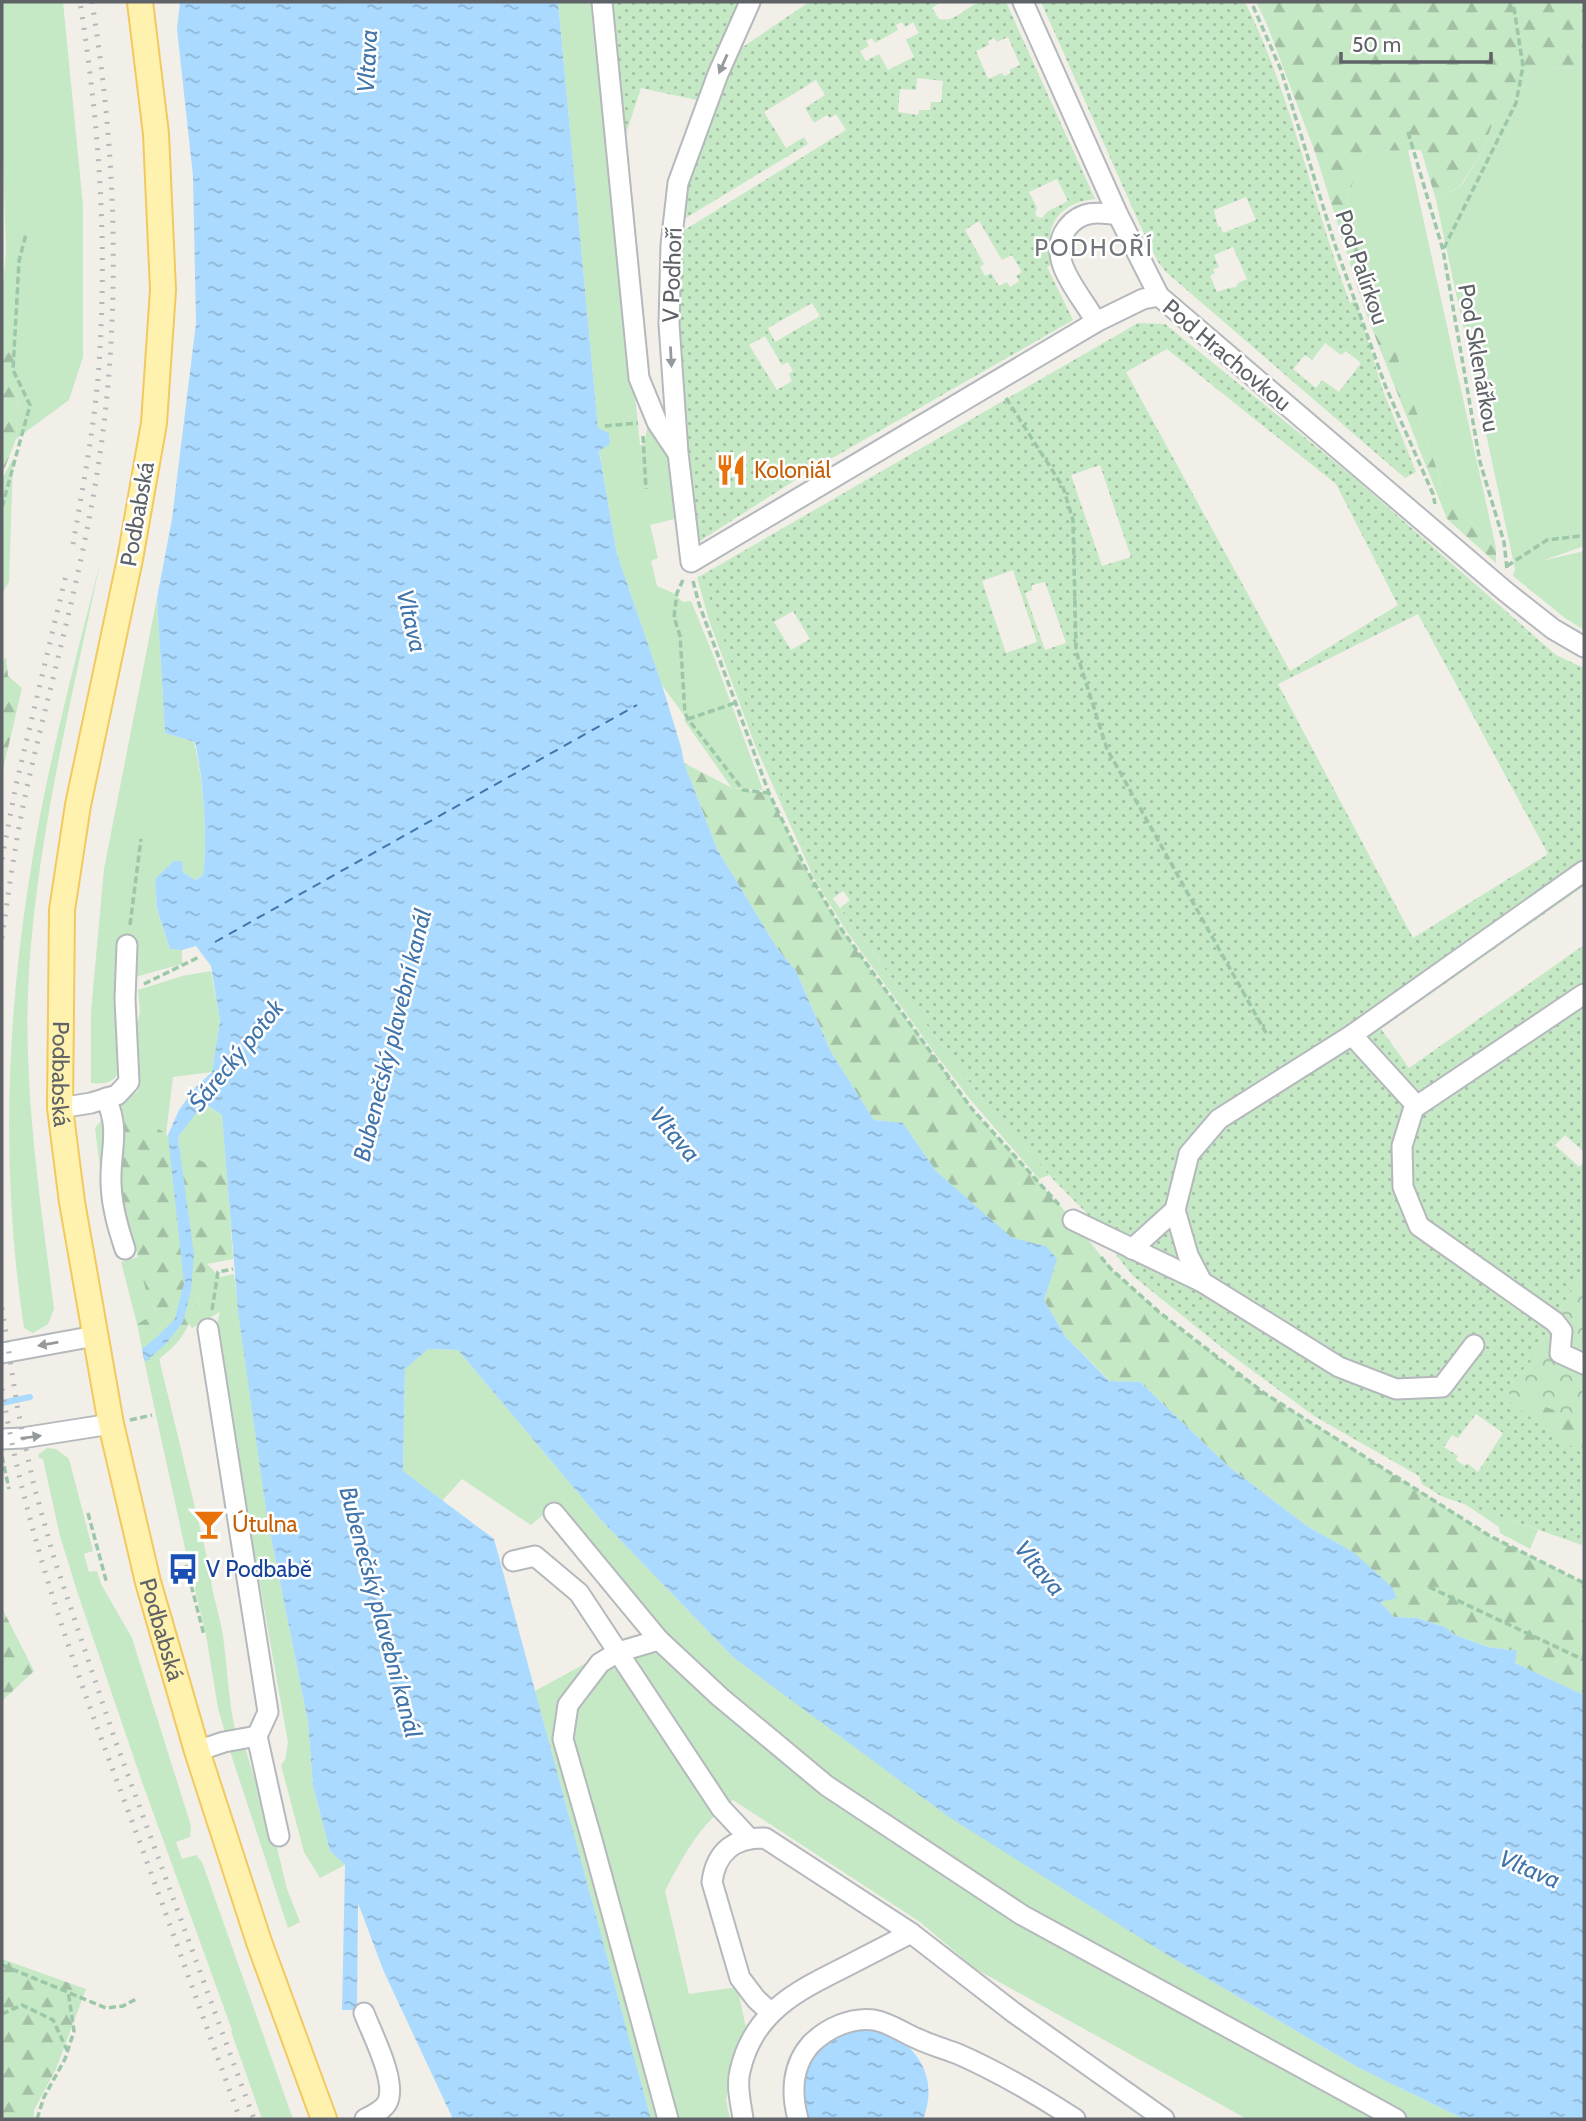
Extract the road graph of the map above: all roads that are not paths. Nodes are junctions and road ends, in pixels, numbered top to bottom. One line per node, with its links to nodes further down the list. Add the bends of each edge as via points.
1 (140, 2): 16 (main road, Podbabská, via 156,134 163,290 154,423 78,805 62,910)
2 (602, 2): 8 (street, via 639,378 657,422)
3 (750, 2): 8 (street, V Podhoří, one-way to 8, via 678,183 669,324)
4 (1023, 2): 5 (street)
5 (1118, 215): 6 (street); 7 (street, via 1094,211 1071,223 1060,237 1064,270)
6 (1159, 296): 7 (street, Pod Hrachovkou); 10 (street, Pod Hrachovkou, via 1506,592)
7 (1096, 322): 9 (street, Pod Hrachovkou)
8 (678, 453): 9 (street, V Podhoří)
9 (691, 562)
10 (1584, 647)
11 (1584, 871): 14 (street)
12 (127, 945): 15 (street, via 130,1082 117,1095)
13 (1584, 994): 17 (street)
14 (1352, 1035): 17 (street); 18 (street, via 1219,1119 1189,1154)
15 (106, 1098): 16 (street); 21 (street, via 114,1117 114,1213)
16 (60, 1108): 24 (main road, Podbabská)
17 (1414, 1108): 27 (street, via 1402,1146 1403,1187 1419,1226 1555,1322 1562,1331 1560,1353)
18 (1175, 1210): 20 (street); 22 (street, via 1188,1255)
19 (1073, 1220): 20 (street)
20 (1132, 1249): 22 (street)
21 (125, 1250)
22 (1202, 1282): 25 (street, via 1339,1367 1396,1389 1442,1387)
23 (208, 1329): 34 (street, via 268,1712)
24 (95, 1336): 26 (street, one-way to 26); 28 (main road, Podbabská)
25 (1474, 1345)
26 (2, 1353)
27 (1584, 1364)
28 (111, 1424): 29 (street, one-way to 28); 35 (main road, Podbabská, via 152,1596)
29 (2, 1439)
30 (554, 1513): 32 (street)
31 (513, 1561): 33 (street, via 536,1556 579,1593)
32 (659, 1640): 33 (street); 48 (street, via 827,1786 1022,1915)
33 (618, 1652): 37 (street, via 721,1808); 43 (street, via 600,1663 568,1704 562,1739)
34 (257, 1736): 35 (street); 36 (street)
35 (197, 1751): 41 (main road, Podbabská, via 259,1942)
36 (279, 1836)
37 (749, 1838): 38 (street, via 765,1838); 40 (street, via 723,1853 712,1882 740,1978)
38 (911, 1933): 40 (street, via 796,1992); 47 (street)
39 (364, 2013): 42 (street, via 391,2090 387,2104)
40 (771, 2013): 44 (street, via 756,2031 740,2071)
41 (324, 2119)
42 (365, 2119)
43 (667, 2119)
44 (743, 2119)
45 (798, 2119): 46 (street, via 794,2088 801,2056 831,2028 872,2020 958,2054)
46 (1075, 2119)
47 (1164, 2119)
48 (1396, 2119)

